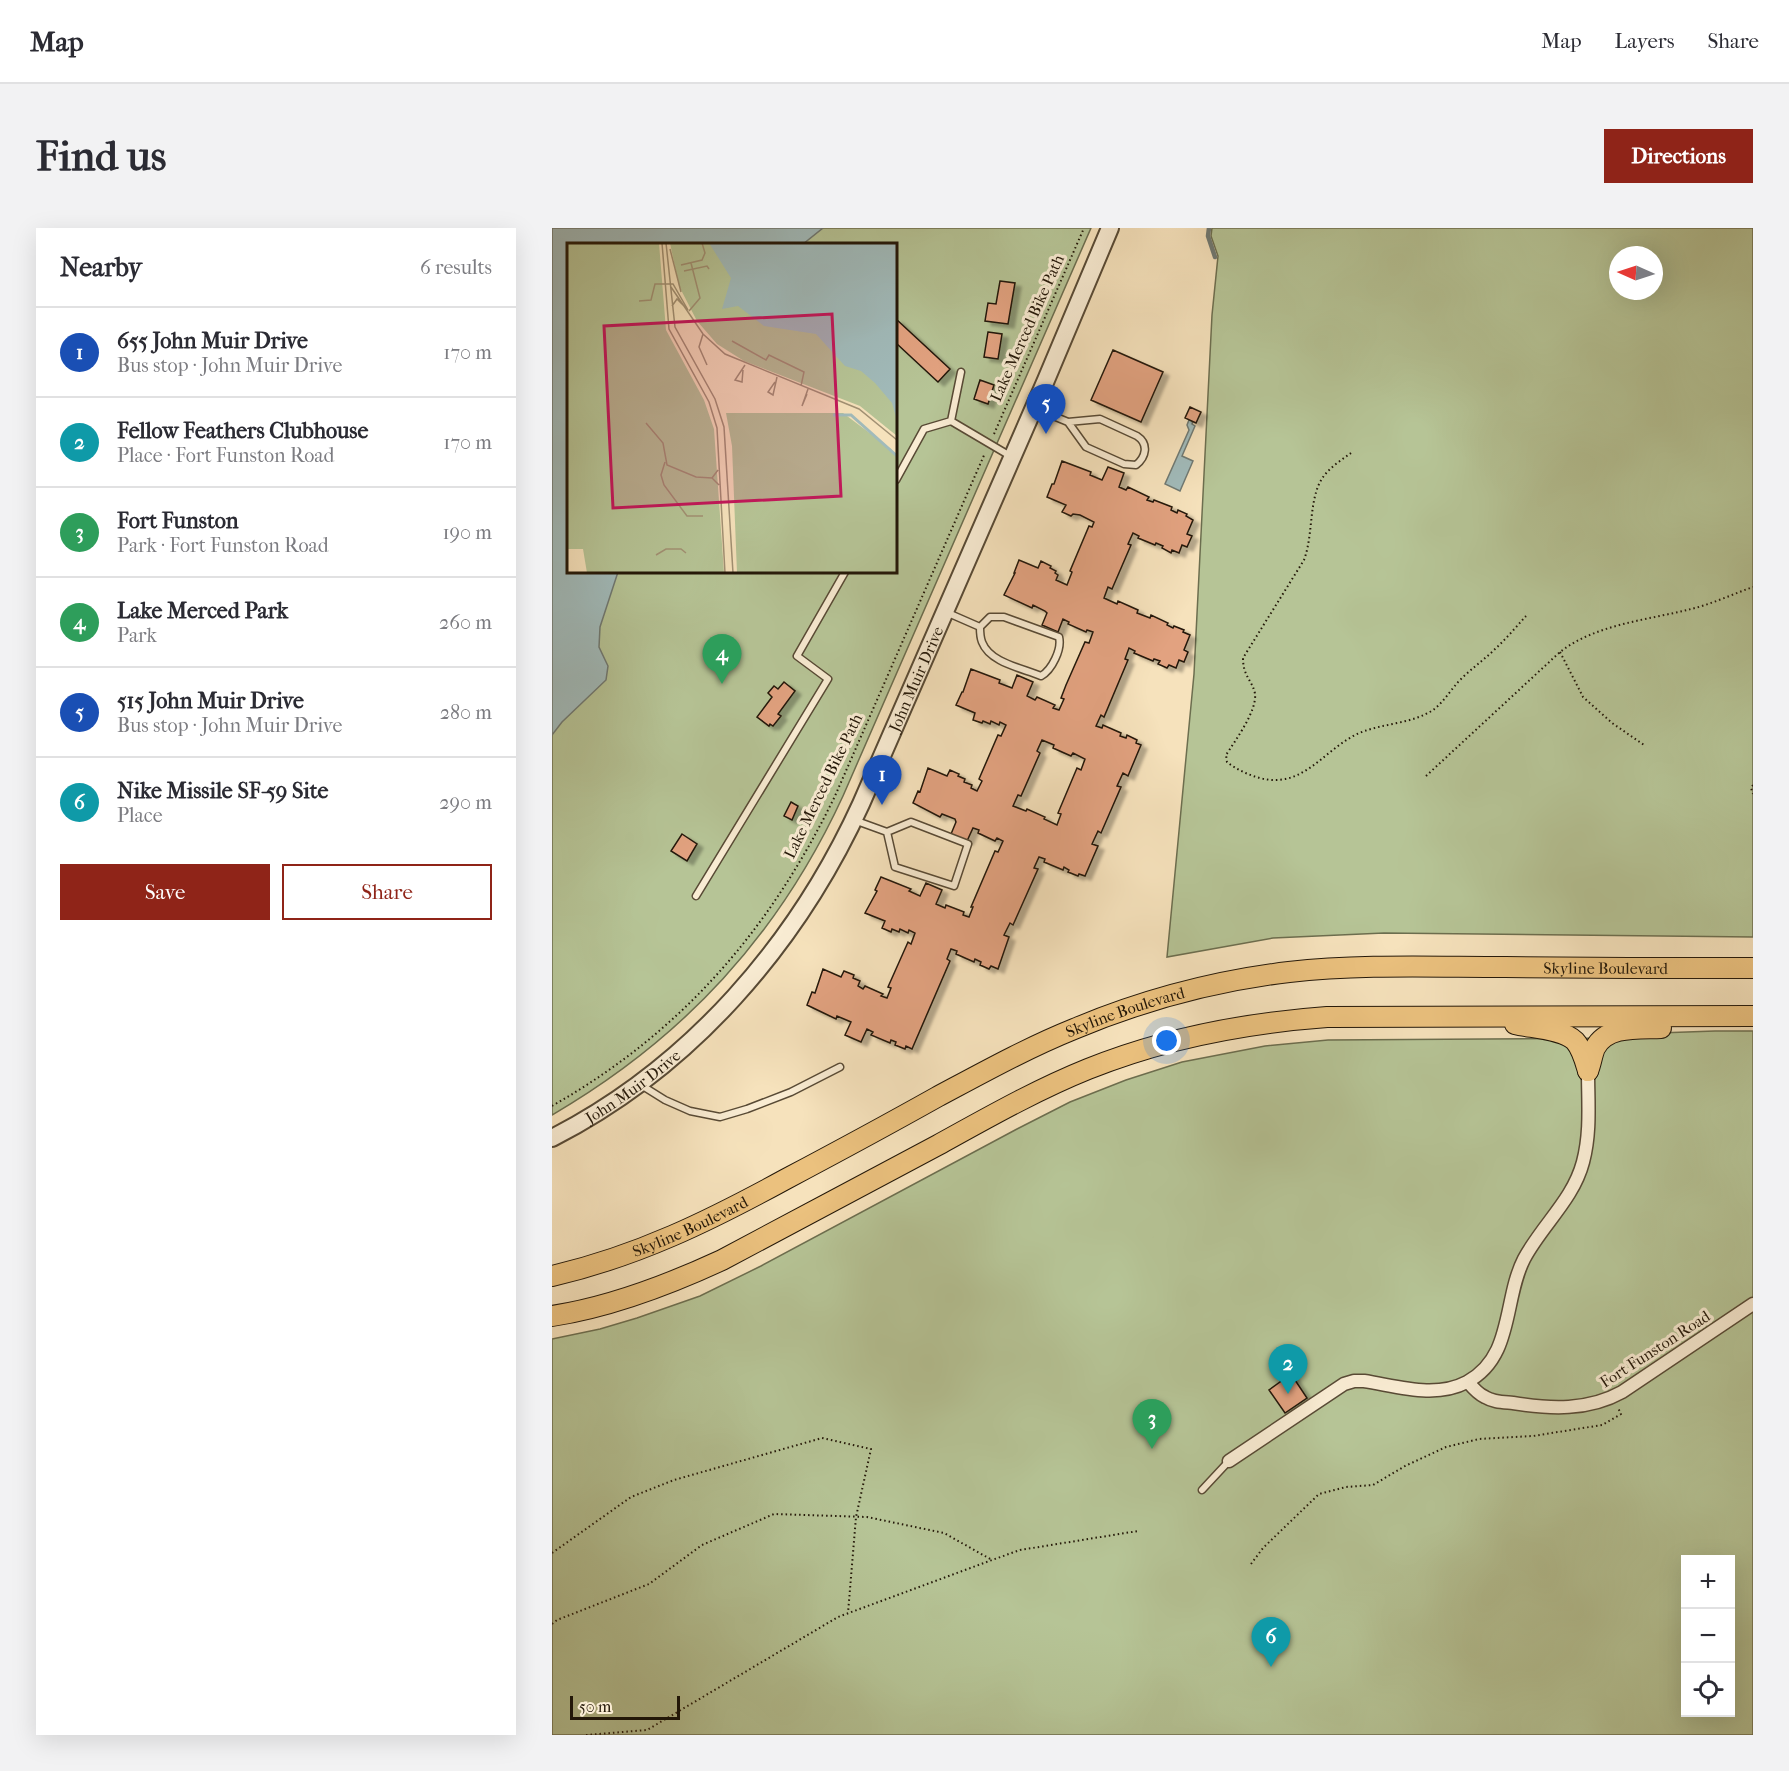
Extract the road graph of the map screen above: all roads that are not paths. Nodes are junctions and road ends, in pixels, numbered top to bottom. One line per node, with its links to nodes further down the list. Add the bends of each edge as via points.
1 (1110, 228): 3 (street, John Muir Drive)
2 (961, 372): 4 (lane)
3 (1034, 408): 5 (lane); 6 (street, John Muir Drive)
4 (951, 421): 6 (lane); 7 (lane, via 924,429)
5 (1068, 422): 5 (lane, via 1086,447 1124,464 1136,465 1144,456 1142,439 1100,419)
6 (1012, 457): 9 (street, John Muir Drive)
7 (897, 478)
8 (843, 573): 13 (lane, via 797,657 828,680)
9 (945, 612): 10 (lane); 11 (street, John Muir Drive)
10 (980, 627): 10 (lane, via 981,640 988,652 1041,676 1048,672 1061,644 1059,637 1005,617 990,617)
11 (853, 820): 12 (lane); 19 (street, John Muir Drive, via 808,903 759,969 682,1048)
12 (887, 832): 12 (lane, via 896,867 954,886 968,844 911,822)
13 (696, 896)
14 (1753, 968): 21 (main road, Skyline Boulevard, via 1361,968 1257,976 1193,989 1133,1006 1043,1042 664,1241)
15 (1486, 1015): 16 (main road); 18 (main road, via 1567,1035 1581,1050); 23 (main road, via 1294,1019 1204,1033 1147,1048 1034,1094 711,1265 630,1296)
16 (1752, 1016): 18 (main road, via 1608,1034 1596,1047)
17 (840, 1067): 19 (lane, via 791,1092 720,1117 690,1111)
18 (1588, 1071): 24 (street, via 1588,1130 1578,1177 1519,1270 1495,1355)
19 (638, 1083): 20 (street, John Muir Drive)
20 (552, 1138)
21 (552, 1276)
22 (1753, 1304): 24 (street, Fort Funston Road, via 1602,1401 1578,1407 1538,1406 1489,1399)
23 (552, 1316)
24 (1468, 1382): 25 (street, via 1443,1391 1364,1381 1344,1384)
25 (1229, 1461): 26 (lane)
26 (1202, 1490)

